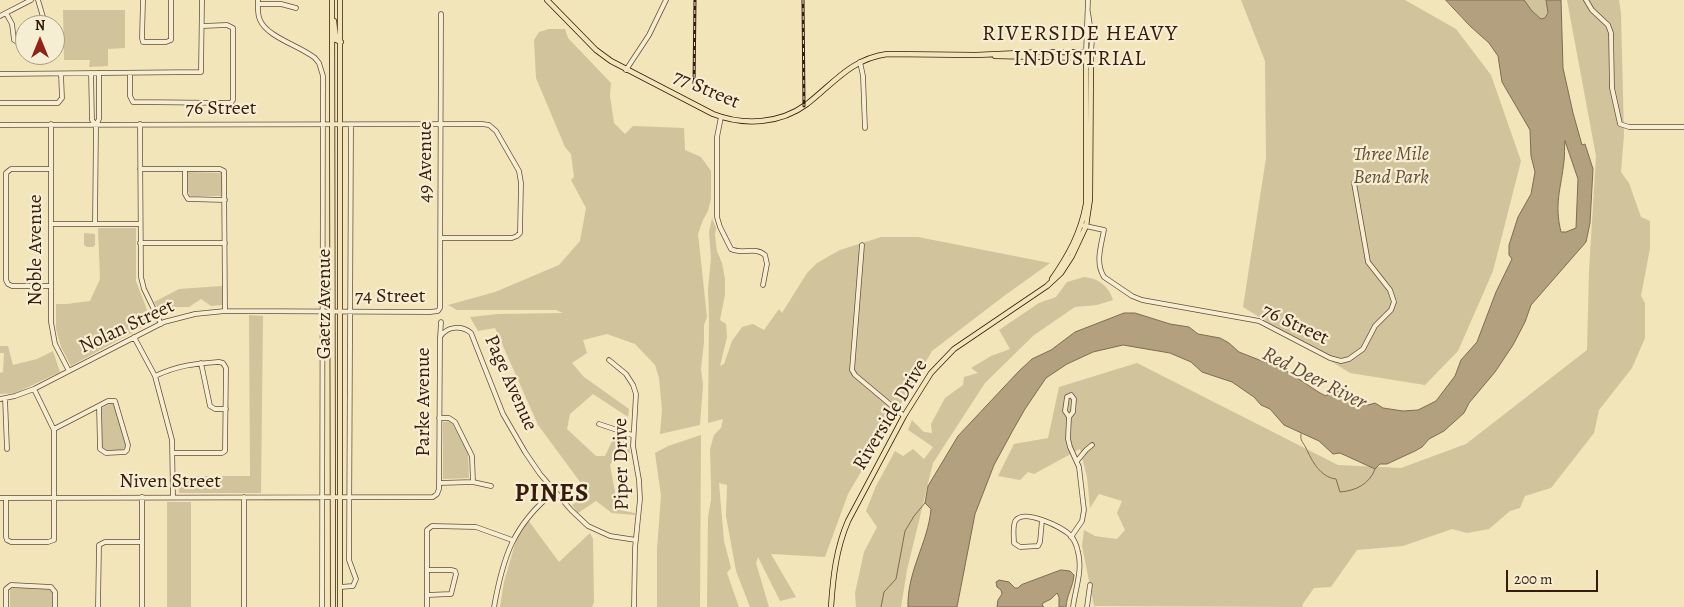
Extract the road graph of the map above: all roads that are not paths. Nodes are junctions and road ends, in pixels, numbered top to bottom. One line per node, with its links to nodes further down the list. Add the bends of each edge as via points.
1 (31, 0): 14 (street)
2 (38, 0): 16 (street)
3 (143, 0): 4 (street, via 143,42 170,40)
4 (171, 0)
5 (202, 0): 19 (street)
6 (332, 0): 17 (main road, Gaetz Avenue)
7 (340, 0): 21 (main road, Gaetz Avenue)
8 (547, 0): 26 (main road, 77 Street, via 596,50)
9 (666, 0): 26 (street)
10 (1088, 0): 22 (street, via 1092,40)
11 (1586, 0): 43 (street, via 1608,24 1611,33 1612,88 1620,124 1629,127)
12 (258, 2): 13 (street); 36 (street, via 260,19 267,28 319,63 323,76)
13 (296, 8)
14 (6, 13): 18 (street); 20 (street)
15 (441, 14): 39 (street, 49 Avenue)
16 (42, 15)
17 (332, 15): 21 (main road, via 337,41); 37 (main road, Gaetz Avenue)
18 (0, 16)
19 (202, 26): 29 (street, via 201,72); 29 (street, via 227,25 233,28 231,103 133,102)
20 (15, 41)
21 (340, 42): 38 (main road, Gaetz Avenue)
22 (1088, 52): 23 (main road, 77 Street); 24 (main road, Riverside Drive)
23 (984, 54): 24 (main road, 77 Street); 25 (main road, 77 Street, via 887,54)
24 (1088, 58): 53 (main road, Riverside Drive)
25 (860, 62): 33 (main road, 77 Street, via 808,103 785,116 754,122); 44 (street, via 864,76)
26 (626, 70): 33 (main road, 77 Street)
27 (91, 73): 28 (street); 31 (street); 41 (street, via 92,120)
28 (99, 73): 29 (street); 41 (street, via 99,119)
29 (130, 73)
30 (0, 74): 31 (street)
31 (61, 74): 32 (street, via 62,98 58,103)
32 (0, 103)
33 (721, 117): 58 (street, via 717,145 718,222 731,249 738,252 760,251 765,255 767,264)
34 (51, 124): 40 (street, 76 Street); 41 (street, 76 Street); 45 (street, Noble Avenue)
35 (140, 124): 36 (street, 76 Street); 41 (street, 76 Street); 46 (street)
36 (322, 124): 37 (street, 76 Street); 62 (street)
37 (333, 124): 38 (street, 76 Street); 63 (main road, Gaetz Avenue)
38 (341, 124): 42 (street, 76 Street); 64 (main road, Gaetz Avenue)
39 (441, 124): 42 (street, 76 Street); 54 (street, 49 Avenue); 54 (street, 76 Street, via 482,124 496,131 519,171 520,228 519,235 512,238)
40 (0, 125)
41 (96, 125): 51 (street)
42 (350, 125): 65 (street)
43 (1684, 127)
44 (865, 128)
45 (51, 169): 50 (street, Noble Avenue); 59 (street, via 7,171 6,282 11,286)
46 (140, 169): 47 (street); 52 (street)
47 (185, 169): 49 (street, via 188,199); 49 (street, via 222,170 225,174)
48 (1354, 183): 53 (street, 76 Street, via 1368,262 1390,290 1394,302 1391,310 1375,326 1364,349 1345,361 1323,354 1259,321 1163,305 1132,296 1101,272 1099,263 1104,230)
49 (225, 200): 56 (street)
50 (51, 224): 51 (street); 59 (street, Noble Avenue)
51 (95, 224): 52 (street)
52 (140, 224): 55 (street)
53 (1083, 225): 78 (main road, Riverside Drive, via 1070,252 1047,286 954,349 931,373)
54 (441, 238): 60 (street, 49 Avenue)
55 (140, 243): 56 (street); 67 (street, via 141,282)
56 (225, 244): 61 (street)
57 (862, 245): 78 (street, via 852,370)
58 (763, 285)
59 (51, 286): 72 (street, Noble Avenue, via 53,335)
60 (439, 309): 65 (street, 74 Street, via 430,312)
61 (225, 311): 62 (street, Nolan Street); 67 (street, Nolan Street, via 195,314)
62 (322, 312): 63 (street, Nolan Street); 94 (street)
63 (333, 312): 64 (street, 74 Street); 95 (main road, Gaetz Avenue)
64 (340, 312): 65 (street, 74 Street); 96 (main road, Gaetz Avenue)
65 (351, 312): 97 (street)
66 (442, 322): 69 (street, Parke Avenue)
67 (161, 324): 68 (street, Nolan Street)
68 (134, 337): 72 (street, Nolan Street); 73 (street)
69 (440, 337): 80 (street, Parke Avenue); 91 (street, Page Avenue, via 443,332 457,328 471,333 503,414)
70 (609, 360): 83 (street, Piper Drive, via 626,374 635,389)
71 (201, 363): 73 (street, via 178,366); 77 (street, via 210,406); 77 (street, via 224,364)
72 (68, 371): 74 (street, Nolan Street)
73 (155, 376): 86 (street)
74 (34, 389): 75 (street, Nolan Street); 82 (street)
75 (3, 399): 85 (street)
76 (99, 406): 76 (street, via 100,449 106,453 125,452 128,445 116,402 110,400); 82 (street)
77 (226, 409): 86 (street, via 224,452)
78 (904, 416): 122 (main road, Riverside Drive, via 844,530 835,566)
79 (1069, 417): 79 (street, via 1073,411 1071,395 1066,398 1065,411); 87 (street, via 1069,444)
80 (439, 418): 88 (street, via 451,419 459,430 472,456); 89 (street, Parke Avenue)
81 (598, 424): 83 (street)
82 (54, 429): 100 (street)
83 (632, 435): 105 (street, Piper Drive, via 640,492)
84 (1092, 445): 87 (street)
85 (7, 450)
86 (173, 453): 92 (street)
87 (1077, 461): 103 (street, via 1084,514)
88 (473, 482): 89 (street); 90 (street)
89 (439, 483): 97 (street, Niven Street, via 438,493 432,497)
90 (491, 486)
91 (554, 492): 104 (street, via 530,513); 105 (street, Page Avenue, via 591,528 614,537)
92 (173, 497): 93 (street, Niven Street); 101 (street, Niven Street)
93 (244, 497): 94 (street, Niven Street); 115 (street)
94 (322, 497): 95 (street, Niven Street); 116 (street)
95 (333, 497): 96 (street, Niven Street); 117 (main road, Gaetz Avenue)
96 (340, 497): 97 (street, Niven Street); 109 (main road, Gaetz Avenue)
97 (350, 497): 109 (street, via 349,560 356,579 352,586)
98 (0, 498): 99 (street, Niven Street)
99 (6, 498): 100 (street, Niven Street); 100 (street, via 7,540 48,542 54,539)
100 (55, 498): 101 (street, Niven Street)
101 (142, 498): 106 (street)
102 (1042, 520): 102 (street, via 1016,519 1015,544 1020,547 1038,546); 103 (street)
103 (1072, 537): 123 (street, via 1079,561)
104 (512, 540): 107 (street, via 476,527 431,526 427,530); 120 (street)
105 (636, 540): 121 (street, Piper Drive)
106 (142, 542): 113 (street, via 105,542 99,545); 114 (street)
107 (427, 570): 110 (street); 110 (street, via 451,570 456,574 451,594)
108 (1090, 586): 124 (street)
109 (340, 587): 118 (main road, Gaetz Avenue)
110 (428, 595): 119 (street)
111 (6, 607): 112 (street, via 6,589 20,586 51,587 55,592)
112 (55, 607)
113 (98, 607)
114 (142, 607)
115 (244, 607)
116 (322, 607)
117 (333, 607)
118 (340, 607)
119 (428, 607)
120 (494, 607)
121 (634, 607)
122 (831, 607)
123 (1073, 607)
124 (1087, 607)

